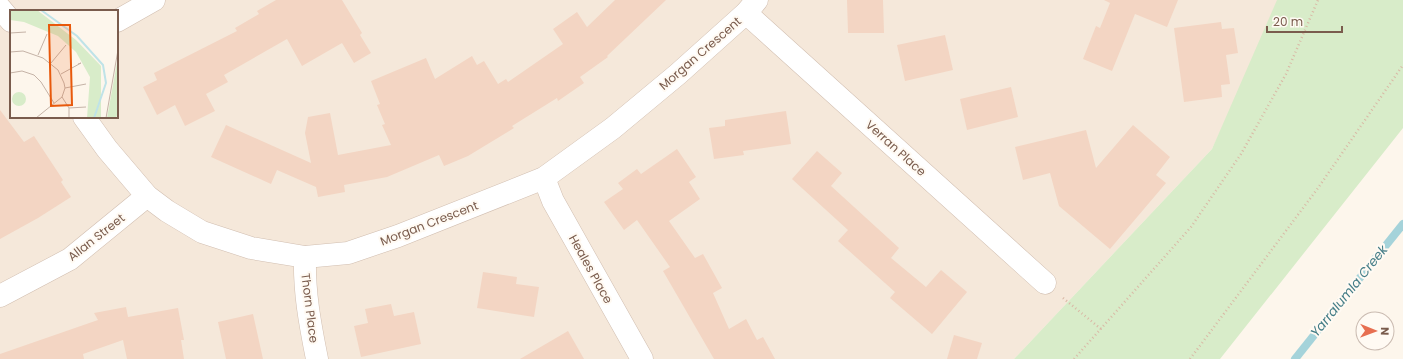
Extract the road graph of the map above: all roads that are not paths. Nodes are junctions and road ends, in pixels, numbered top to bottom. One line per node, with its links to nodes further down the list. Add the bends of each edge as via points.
1 (154, 0): 5 (street)
2 (752, 7): 7 (street, Morgan Crescent, via 613,128); 10 (street, Verran Place)
3 (0, 8): 4 (street)
4 (10, 20)
5 (118, 20)
6 (85, 118): 8 (street, Morgan Crescent)
7 (544, 178): 9 (street, Morgan Crescent, via 348,253); 13 (street, Heales Place, via 553,201)
8 (147, 196): 9 (street, Morgan Crescent, via 202,232 252,248); 11 (street, Allan Street, via 70,260)
9 (305, 257): 12 (street, Thorn Place, via 304,281)
10 (1045, 283)
11 (0, 296)
12 (317, 359)
13 (642, 359)

